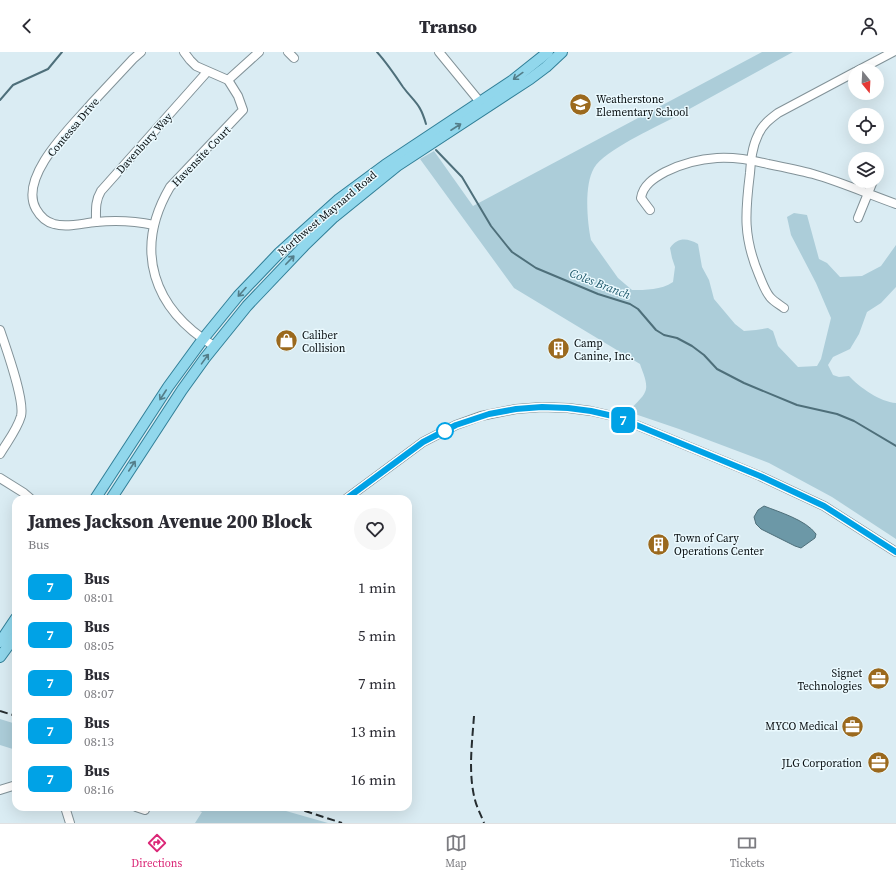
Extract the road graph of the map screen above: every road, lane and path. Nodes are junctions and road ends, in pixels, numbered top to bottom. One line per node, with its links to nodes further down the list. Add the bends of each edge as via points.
1 (141, 52): 19 (street, Contessa Drive, via 51,151 32,189 34,206 48,222 60,225)
2 (184, 52): 9 (street, via 196,66)
3 (259, 52): 11 (street)
4 (439, 52): 12 (street)
5 (548, 52): 12 (main road, Northwest Maynard Road, one-way to 12)
6 (562, 52): 24 (main road, Northwest Maynard Road, one-way to 6, via 278,272 360,195 397,166 530,79)
7 (893, 52): 8 (street)
8 (871, 64)
9 (207, 72): 11 (street); 19 (street, Davenbury Way, via 101,191 96,200)
10 (848, 76): 13 (street, via 778,113 768,121 761,128 755,141)
11 (228, 80): 20 (street, Havensite Court, via 243,110 170,187)
12 (480, 102): 23 (main road, Northwest Maynard Road, one-way to 23, via 385,164 334,204 259,273)
13 (751, 160): 15 (street, via 814,174); 17 (street, via 706,158 671,169 649,182 642,193 641,198); 21 (street, via 746,212 748,243 770,298)
14 (870, 188): 15 (street)
15 (868, 194): 16 (street); 18 (street)
16 (896, 204)
17 (650, 210)
18 (858, 218)
19 (96, 222): 20 (street, Contessa Drive, via 124,221)
20 (154, 225): 23 (street, Havensite Court, via 152,259 158,284 176,315)
21 (784, 308)
22 (0, 330): 25 (street, via 20,396 22,412 18,425)
23 (203, 339): 24 (street, Havensite Court); 28 (main road, Northwest Maynard Road, one-way to 28, via 168,387)
24 (214, 346): 29 (main road, Northwest Maynard Road, one-way to 24)
25 (0, 454)
26 (0, 478): 27 (street)
27 (26, 495)
28 (98, 495)
29 (114, 495)
30 (351, 495): 31 (street, via 423,442 456,425 489,414 516,409 568,408 617,417 760,476 824,506)
31 (896, 552)
32 (12, 624): 34 (main road)
33 (12, 640): 35 (main road)
34 (0, 642)
35 (0, 657)
36 (12, 786): 37 (street)
37 (0, 790)
38 (66, 811): 39 (street)
39 (70, 823)

